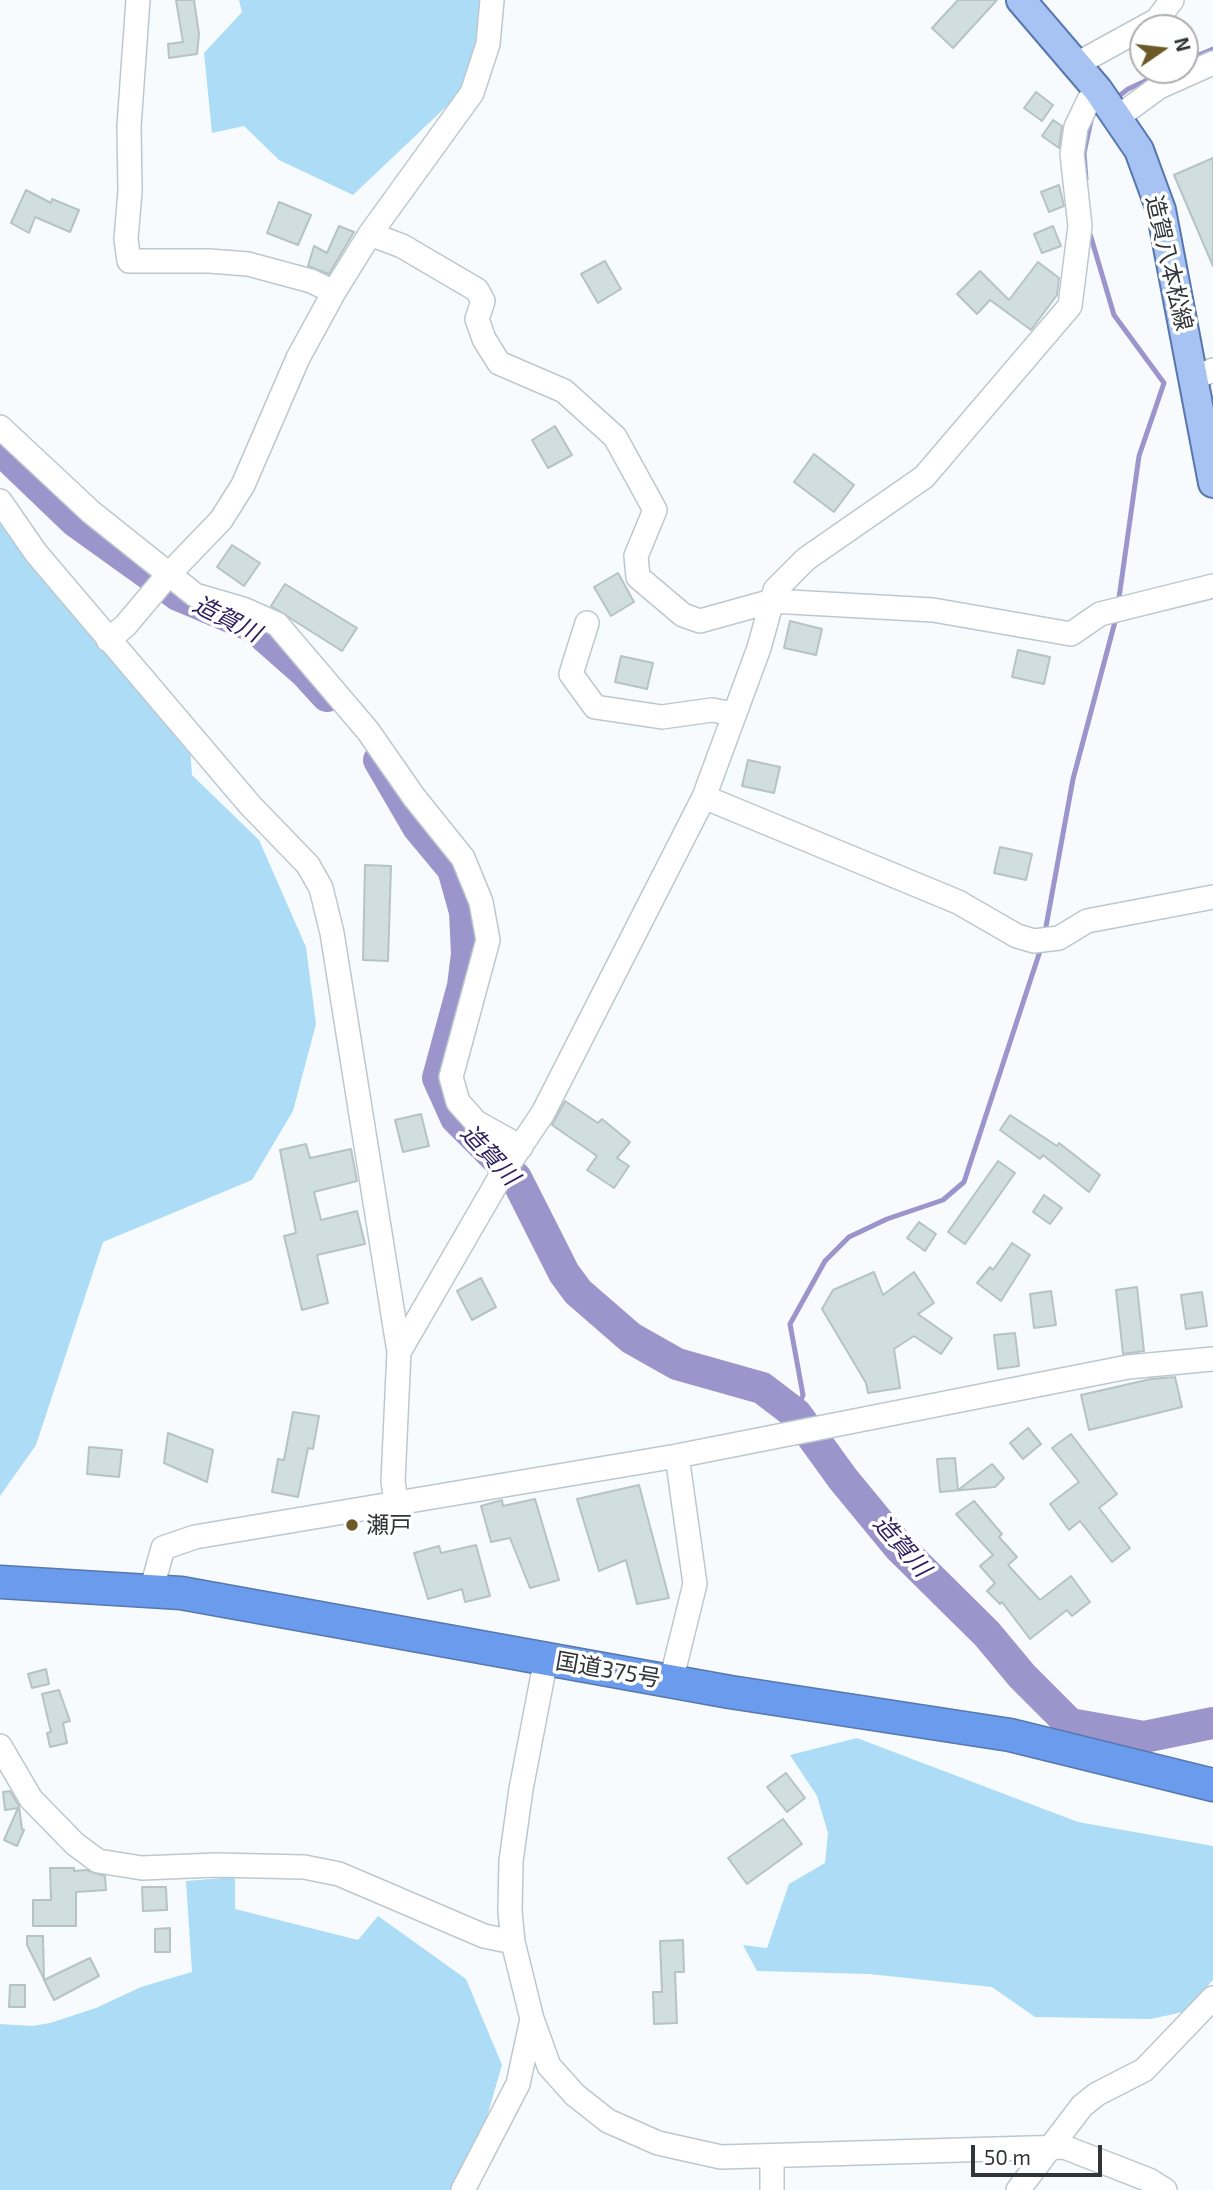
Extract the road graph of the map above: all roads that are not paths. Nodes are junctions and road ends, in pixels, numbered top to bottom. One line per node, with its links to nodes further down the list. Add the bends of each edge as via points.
1 (138, 0): 9 (street, via 129,125 129,261 248,264)
2 (492, 0): 8 (street, via 488,44 472,93)
3 (1021, 0): 6 (main road, 造賀八本松線)
4 (1172, 0): 6 (street, via 1157,20)
5 (1213, 63): 7 (street)
6 (1076, 65): 7 (main road, 造賀八本松線)
7 (1108, 104): 10 (main road, 造賀八本松線, via 1139,150 1161,209); 16 (street, via 1089,100 1076,127 1072,154 1080,226 1070,306 924,477 806,559 775,590)
8 (370, 234): 9 (street); 16 (street, via 402,246 477,290 483,301 477,319 499,363 565,391 615,436 654,510 636,556 638,577 683,615 700,621)
9 (334, 292): 14 (street, via 298,358 243,485 221,520)
10 (1203, 374): 12 (main road, 造賀八本松線)
11 (0, 427): 14 (street)
12 (1213, 483)
13 (0, 501): 18 (street, via 36,554)
14 (162, 582): 18 (street); 22 (street, via 277,624 368,731 463,858 481,902 488,940 451,1077 458,1102)
15 (1213, 586): 16 (street, via 1100,614 1071,634 933,610)
16 (772, 601): 19 (street)
17 (587, 623): 19 (street, via 571,674 595,707 662,718 712,710)
18 (108, 640): 23 (street, via 308,865 321,888)
19 (734, 714): 20 (street)
20 (704, 797): 21 (street, via 958,902 1034,941 1059,938 1087,921); 22 (street, via 543,1114)
21 (1213, 897)
22 (512, 1160): 23 (street)
23 (399, 1352): 26 (street)
24 (1213, 1359): 25 (street, via 1128,1367)
25 (677, 1456): 26 (street); 30 (street, via 695,1584)
26 (396, 1502): 28 (street, via 195,1537 163,1548)
27 (0, 1582): 28 (highway, 国道375号)
28 (150, 1591): 29 (highway, 国道375号)
29 (546, 1659): 30 (highway, 国道375号); 33 (street, via 511,1861)
30 (671, 1681): 32 (highway, 国道375号, via 1010,1735)
31 (0, 1745): 33 (street, via 31,1799 98,1861 142,1868 291,1867 339,1874 484,1936)
32 (1213, 1784)
33 (513, 1942): 35 (street)
34 (1213, 1998): 36 (street, via 1144,2070 1082,2106)
35 (532, 2020): 37 (street, via 549,2066 608,2121 658,2143 721,2157); 38 (street, via 518,2084)
36 (1047, 2149): 37 (street); 40 (street); 41 (street, via 1064,2147)
37 (772, 2157): 39 (street)
38 (463, 2190)
39 (772, 2190)
40 (1018, 2190)
41 (1165, 2190)

